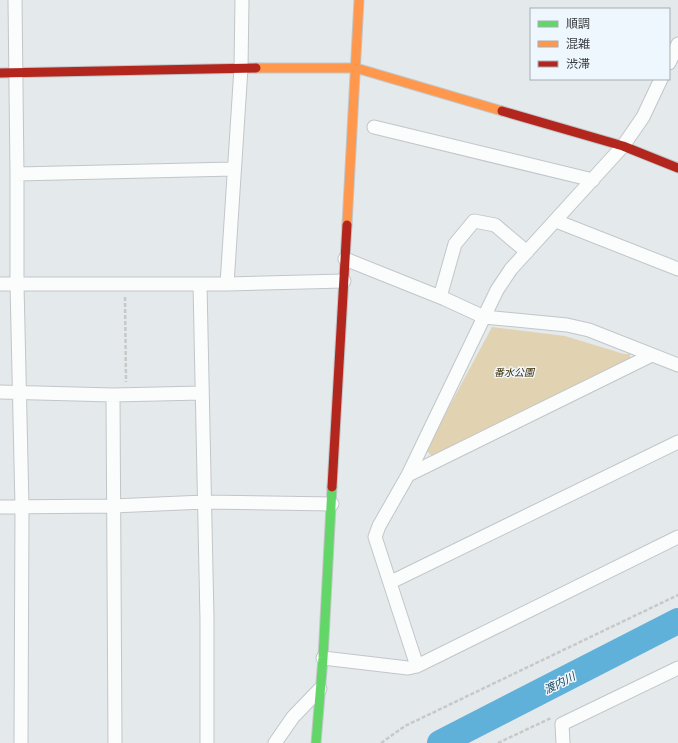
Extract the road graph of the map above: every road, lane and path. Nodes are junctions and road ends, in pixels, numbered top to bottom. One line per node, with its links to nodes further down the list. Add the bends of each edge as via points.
1 (15, 0): 9 (street)
2 (242, 0): 6 (street)
3 (359, 0): 7 (street)
4 (678, 44): 5 (street)
5 (673, 59)
6 (241, 68): 7 (street); 9 (street); 13 (street)
7 (356, 68): 12 (street); 19 (street)
8 (0, 73): 9 (street)
9 (16, 73): 15 (street)
10 (662, 80): 12 (street, via 643,118)
11 (374, 127): 16 (street)
12 (623, 146): 14 (street); 16 (street)
13 (234, 168): 15 (street); 26 (street)
14 (678, 168)
15 (18, 174): 23 (street)
16 (593, 180): 17 (street)
17 (556, 221): 18 (street); 20 (street)
18 (527, 252): 27 (street, via 495,225 474,222 455,244); 28 (street, via 511,269 497,290)
19 (345, 259): 21 (street); 27 (street)
20 (678, 269)
21 (344, 281): 26 (street); 39 (street)
22 (0, 284): 23 (street)
23 (17, 284): 24 (street); 32 (street)
24 (124, 284): 25 (street); 35 (path)
25 (200, 284): 26 (street); 33 (street)
26 (227, 284)
27 (440, 296): 28 (street)
28 (484, 317): 29 (street, via 578,327); 37 (street)
29 (652, 355): 30 (street); 37 (street)
30 (678, 365)
31 (0, 392): 32 (street)
32 (20, 392): 34 (street); 41 (street)
33 (202, 393): 35 (street); 38 (street)
34 (113, 394): 35 (street); 40 (street)
35 (126, 394)
36 (678, 442): 44 (street)
37 (408, 475): 44 (street, via 375,537)
38 (204, 502): 39 (street); 40 (street); 52 (street)
39 (332, 504): 46 (street)
40 (113, 506): 41 (street); 51 (street)
41 (22, 507): 42 (street); 50 (street)
42 (0, 508)
43 (678, 537): 47 (street)
44 (391, 582): 47 (street)
45 (678, 595): 55 (path, via 405,726)
46 (323, 658): 47 (street, via 408,668); 49 (street)
47 (417, 666)
48 (678, 668): 56 (street, via 562,724)
49 (320, 689): 53 (street, via 293,716); 54 (street)
50 (21, 743)
51 (115, 743)
52 (207, 743)
53 (275, 743)
54 (316, 743)
55 (381, 743)
56 (563, 743)

